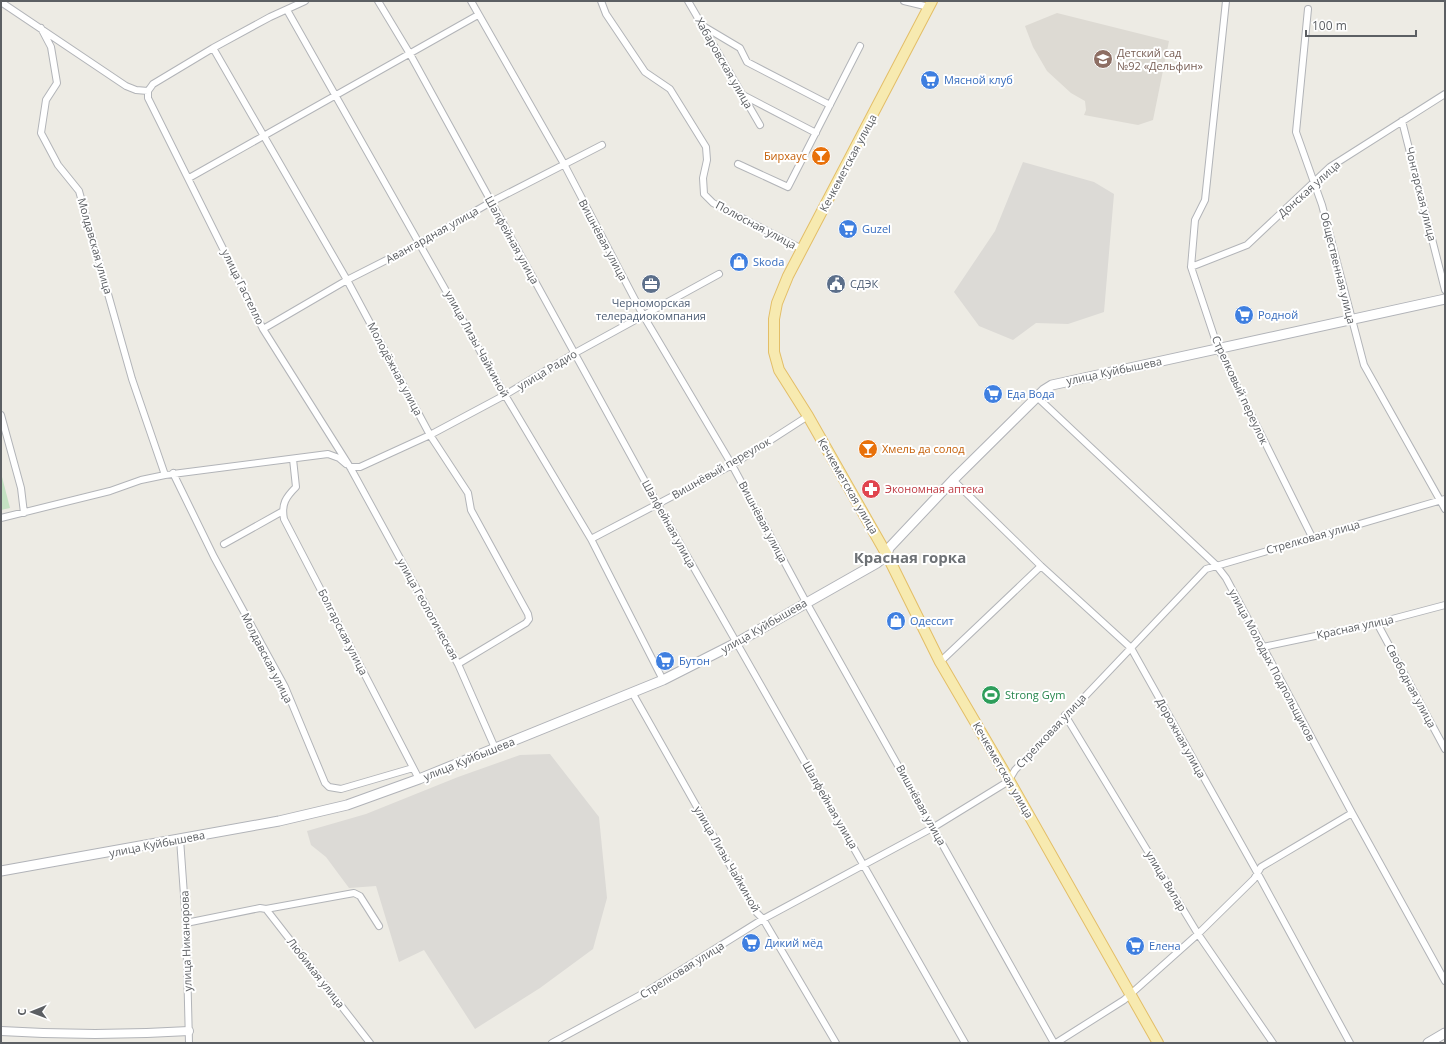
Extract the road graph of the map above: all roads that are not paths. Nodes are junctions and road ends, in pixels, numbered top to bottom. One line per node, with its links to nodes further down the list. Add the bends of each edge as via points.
1 (305, 1): 11 (street)
2 (378, 1): 17 (street, Шалфейная улица)
3 (471, 1): 12 (street, Вишнёвая улица)
4 (601, 1): 34 (street, Полюсная улица, via 606,14 645,72 670,89 706,147 704,194 713,203)
5 (688, 1): 13 (street, Хабаровская улица)
6 (904, 1): 9 (street)
7 (1226, 1): 35 (street, Стрелковый переулок, via 1205,200 1195,220)
8 (1, 2): 14 (street)
9 (930, 4): 34 (main road, Кечкеметская улица)
10 (1308, 9): 31 (street, Общественная улица, via 1296,132)
11 (287, 10): 16 (street); 21 (street, улица Лизы Чайкиной)
12 (478, 15): 17 (street); 28 (street, Вишнёвая улица)
13 (702, 26): 19 (street, Хабаровская улица); 22 (street, via 740,48 747,62)
14 (41, 28): 18 (street, via 126,86); 54 (street, Молдавская улица, via 51,47 57,84 46,100 40,133 58,165 79,192 132,379)
15 (860, 46): 22 (street)
16 (213, 48): 18 (street, via 153,84); 26 (street, Молодёжная улица)
17 (410, 54): 21 (street); 32 (street, Шалфейная улица)
18 (148, 91): 30 (street, улица Гастелло, via 148,98)
19 (742, 94): 24 (street, Хабаровская улица); 25 (street)
20 (1445, 94): 23 (street, Донская улица)
21 (337, 95): 26 (street); 33 (street, улица Лизы Чайкиной)
22 (830, 105): 25 (street)
23 (1402, 121): 31 (street, Донская улица, via 1330,167); 38 (street, Чонгарская улица)
24 (760, 125)
25 (816, 133): 29 (street, via 788,188)
26 (263, 136): 30 (street); 37 (street, Молодёжная улица)
27 (602, 145): 28 (street, Авангардная улица)
28 (564, 164): 32 (street, Авангардная улица); 40 (street, Вишнёвая улица)
29 (738, 164)
30 (189, 178): 42 (street, улица Гастелло)
31 (1314, 184): 35 (street, Донская улица, via 1247,245); 41 (street, Общественная улица, via 1336,254)
32 (490, 202): 33 (street, Авангардная улица); 44 (street, Шалфейная улица)
33 (420, 243): 37 (street, Авангардная улица); 45 (street, улица Лизы Чайкиной)
34 (802, 249): 48 (main road, Кечкеметская улица, via 777,303 773,336 779,370)
35 (1192, 267): 43 (street, Стрелковый переулок)
36 (719, 274): 40 (street, улица Радио)
37 (347, 280): 42 (street, Авангардная улица); 49 (street, Молодёжная улица)
38 (1445, 290)
39 (1445, 299): 41 (main road, улица Куйбышева)
40 (643, 315): 44 (street, улица Радио); 51 (street, Вишнёвая улица)
41 (1352, 318): 43 (main road, улица Куйбышева); 57 (street, Общественная улица, via 1364,365)
42 (263, 329): 52 (street, улица Гастелло)
43 (1218, 348): 46 (main road, улица Куйбышева, via 1052,384); 63 (street, Стрелковый переулок)
44 (575, 353): 45 (street, улица Радио); 58 (street, Шалфейная улица)
45 (505, 395): 49 (street, улица Радио); 64 (street, улица Лизы Чайкиной)
46 (1037, 397): 56 (main road, улица Куйбышева); 67 (street, улица Молодых Подпольщиков)
47 (1, 415): 61 (street, via 21,488)
48 (808, 416): 51 (street, Вишнёвый переулок); 66 (main road, Кечкеметская улица)
49 (430, 435): 52 (street, улица Радио, via 360,467); 76 (street, Молодёжная улица, via 468,494 471,510 529,616 526,623)
50 (293, 459): 52 (street, via 328,454 339,458); 53 (street); 60 (street, via 296,487 286,498)
51 (732, 465): 58 (street, Вишнёвый переулок); 69 (street, Вишнёвая улица)
52 (350, 467): 55 (street, улица Гастелло)
53 (173, 473): 54 (street); 82 (street, Молдавская улица, via 214,557 285,687 325,783 340,789)
54 (165, 474): 61 (street, via 110,492)
55 (354, 474): 76 (street, улица Геологическая)
56 (953, 480): 66 (main road, улица Куйбышева, via 889,548); 68 (street, Дорожная улица)
57 (1443, 499): 59 (street, Общественная улица); 63 (street, Стрелковая улица)
58 (658, 505): 64 (street, Вишнёвый переулок); 72 (street, Шалфейная улица)
59 (1445, 509)
60 (283, 511): 65 (street); 82 (street, Болгарская улица, via 288,526)
61 (24, 513): 62 (street)
62 (1, 518)
63 (1312, 537): 67 (street, Стрелковая улица)
64 (590, 539): 77 (street, улица Лизы Чайкиной)
65 (224, 544)
66 (887, 555): 69 (main road, улица Куйбышева); 75 (main road, Кечкеметская улица)
67 (1216, 565): 73 (street, улица Молодых Подпольщиков, via 1226,578); 74 (street, Стрелковая улица, via 1206,569)
68 (1041, 566): 74 (street, Дорожная улица); 75 (street)
69 (806, 602): 72 (main road, улица Куйбышева); 86 (street, Вишнёвая улица)
70 (1445, 605): 71 (street, Красная улица)
71 (1377, 623): 73 (street, Красная улица); 81 (street, Свободная улица)
72 (736, 643): 77 (main road, улица Куйбышева); 88 (street, Шалфейная улица)
73 (1264, 647): 85 (street, улица Молодых Подпольщиков)
74 (1131, 648): 79 (street, Стрелковая улица); 90 (street, Дорожная улица)
75 (940, 662): 84 (main road, Кечкеметская улица)
76 (458, 664): 80 (street, улица Геологическая)
77 (663, 680): 78 (main road, улица Куйбышева)
78 (633, 694): 80 (main road, улица Куйбышева); 92 (street, улица Лизы Чайкиной, via 757,913)
79 (1065, 715): 84 (street, Стрелковая улица); 95 (street, улица Вилар)
80 (495, 748): 83 (main road, улица Куйбышева)
81 (1445, 749)
82 (413, 768): 83 (street, Болгарская улица)
83 (419, 779): 87 (main road, улица Куйбышева, via 347,805 279,821)
84 (1009, 780): 86 (street, Стрелковая улица); 97 (main road, Кечкеметская улица)
85 (1352, 813): 90 (street, via 1261,867); 96 (street, улица Молодых Подпольщиков)
86 (934, 827): 88 (street, Стрелковая улица); 106 (street, Вишнёвая улица)
87 (180, 839): 89 (main road, улица Куйбышева); 93 (street, улица Никанорова)
88 (864, 864): 92 (street, Стрелковая улица); 105 (street, Шалфейная улица)
89 (1, 872)
90 (1258, 874): 95 (street); 109 (street, Дорожная улица)
91 (263, 909): 93 (street); 94 (street, via 354,892 360,896); 102 (street, Любимая улица)
92 (763, 918): 103 (street, Стрелковая улица, via 646,992); 104 (street, улица Лизы Чайкиной)
93 (186, 923): 99 (street, улица Никанорова)
94 (379, 926)
95 (1198, 934): 97 (street); 108 (street, улица Вилар)
96 (1445, 981)
97 (1132, 993): 106 (street); 107 (main road, Кечкеметская улица)
98 (1, 1031): 99 (street, via 104,1034)
99 (189, 1031): 101 (street, улица Никанорова)
100 (1445, 1033): 110 (main road)
101 (189, 1043)
102 (370, 1043)
103 (552, 1043)
104 (836, 1043)
105 (965, 1043)
106 (1055, 1043)
107 (1158, 1043)
108 (1273, 1043)
109 (1350, 1043)
110 (1428, 1043)

